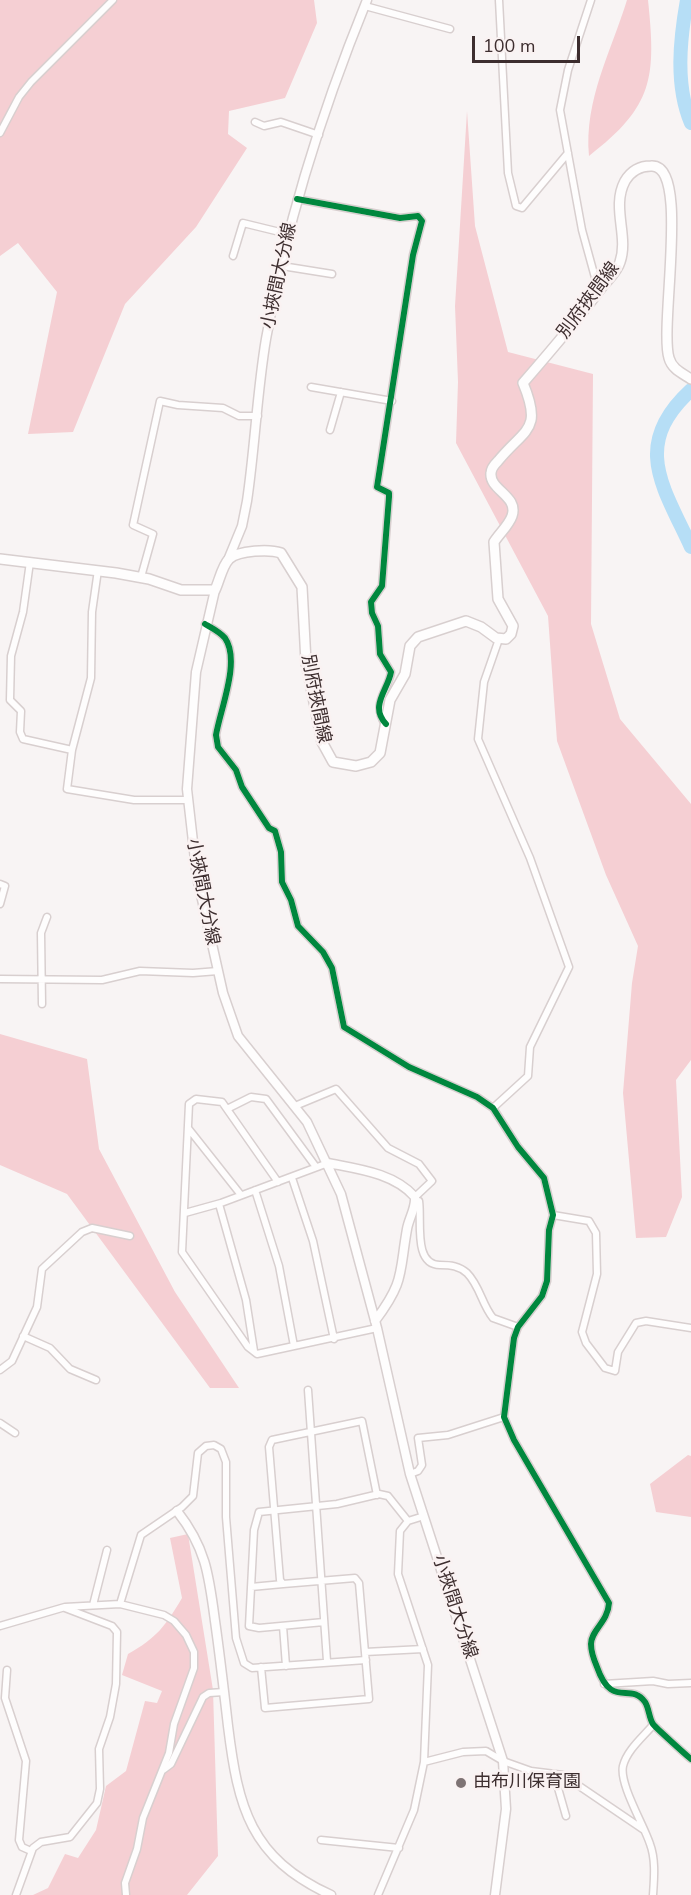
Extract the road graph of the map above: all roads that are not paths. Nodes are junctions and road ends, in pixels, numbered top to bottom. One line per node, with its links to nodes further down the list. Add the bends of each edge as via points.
1 (113, 0): 7 (street, via 31,82)
2 (499, 0): 9 (street, via 508,173 516,206 522,208)
3 (591, 0): 9 (street, via 562,92 560,110)
4 (366, 3): 5 (street); 8 (main road, 小挾間大分線)
5 (450, 29)
6 (255, 122): 8 (street, via 264,126 281,122)
7 (0, 133)
8 (319, 135): 10 (main road, 小挾間大分線)
9 (568, 153): 15 (street, via 582,230)
10 (297, 199): 11 (main road, 小挾間大分線); 19 (street, via 400,218 418,216 422,221 413,255)
11 (288, 234): 12 (street, via 243,223); 13 (main road, 小挾間大分線)
12 (233, 256)
13 (282, 266): 14 (street); 20 (main road, 小挾間大分線, via 265,342)
14 (332, 274)
15 (599, 292): 16 (main road, 別府挾間線, via 620,263 619,213 626,180 641,166 660,165 671,172 680,198 668,352 674,368); 29 (main road, 別府挾間線, via 524,383 532,404 530,426 491,473 513,511 494,542 499,604 513,626 509,637)
16 (691, 380)
17 (311, 387): 18 (street)
18 (340, 392): 19 (street); 21 (street)
19 (392, 401): 30 (street, via 377,487 389,493 381,586 371,602 380,654 391,672 379,700 379,712)
20 (258, 416): 23 (main road, 小挾間大分線, via 242,526); 26 (street, via 160,401 133,525 153,534)
21 (330, 430)
22 (0, 559): 24 (main road)
23 (228, 560): 27 (main road); 30 (main road, 別府挾間線, via 241,554 279,552 299,580 306,662 322,742 330,759 350,767 373,761 381,751)
24 (30, 561): 25 (main road); 31 (street, via 23,612 11,656 10,700 21,711 23,739)
25 (98, 570): 26 (main road); 31 (street, via 92,612 91,678)
26 (141, 577): 27 (main road, via 176,589)
27 (215, 590): 28 (main road, 小挾間大分線)
28 (206, 624): 32 (main road, 小挾間大分線, via 196,672); 41 (street, via 221,634 230,650 231,664 216,735 218,747 236,770 268,828 275,831 281,852 282,882 298,926 323,952 332,969 344,1027 409,1067)
29 (499, 639): 30 (main road, 別府挾間線, via 466,621 418,637 409,649 405,674 390,700); 41 (street, via 484,682 478,740 530,858 569,968 530,1047 528,1077)
30 (386, 724)
31 (72, 750): 32 (street, via 67,789 134,800)
32 (188, 800): 36 (main road, 小挾間大分線, via 197,877)
33 (0, 884): 34 (street, via 4,886)
34 (0, 904)
35 (47, 917): 38 (street, via 41,933)
36 (218, 971): 38 (street, via 140,971 112,979); 40 (main road, 小挾間大分線, via 238,1036)
37 (0, 979): 38 (street)
38 (42, 980): 39 (street)
39 (42, 1004)
40 (295, 1106): 44 (main road, 小挾間大分線); 50 (street, via 336,1089 388,1149 419,1164 432,1180)
41 (493, 1108): 53 (street, via 544,1178)
42 (227, 1109): 43 (street, via 222,1102 196,1100 189,1104); 45 (street, via 251,1096 266,1099); 47 (street)
43 (188, 1128): 49 (street); 52 (street)
44 (328, 1163): 45 (street); 50 (main road, via 391,1179 406,1187); 55 (main road, 小挾間大分線, via 342,1194)
45 (315, 1167): 46 (street)
46 (292, 1178): 47 (street); 59 (street, via 313,1240)
47 (278, 1182): 48 (street)
48 (255, 1190): 49 (street); 60 (street, via 279,1266)
49 (242, 1195): 51 (street)
50 (416, 1199): 55 (main road, via 408,1225 402,1274); 56 (street, via 426,1260 431,1265 456,1266 466,1272 493,1318)
51 (219, 1204): 52 (street); 61 (street, via 246,1300)
52 (184, 1213): 61 (street, via 182,1252)
53 (553, 1215): 56 (street, via 547,1281 542,1296); 57 (street, via 589,1221 596,1233 597,1274 582,1332 605,1368 615,1371 618,1352 636,1323)
54 (130, 1236): 58 (street, via 92,1228 53,1258 42,1269 37,1307)
55 (376, 1324): 59 (street); 69 (main road, 小挾間大分線)
56 (518, 1327): 65 (street)
57 (691, 1328)
58 (23, 1336): 62 (street, via 12,1361); 63 (street, via 50,1348 70,1368)
59 (334, 1339): 60 (street)
60 (294, 1346): 61 (street)
61 (254, 1352)
62 (0, 1370)
63 (96, 1380)
64 (308, 1390): 67 (street)
65 (504, 1417): 69 (street, via 448,1435 418,1438 422,1465 418,1472); 93 (street, via 609,1603 608,1615 592,1638 591,1647)
66 (0, 1423): 68 (street)
67 (310, 1432): 70 (street, via 362,1421); 71 (street); 72 (street, via 272,1440 269,1447)
68 (15, 1433)
69 (410, 1474): 74 (main road, 小挾間大分線)
70 (377, 1495): 71 (street); 75 (street, via 388,1496)
71 (315, 1505): 72 (street); 77 (street)
72 (274, 1509): 78 (street); 79 (street, via 257,1515)
73 (177, 1511): 80 (street, via 141,1535); 90 (street, via 195,1492 198,1453 206,1446 218,1446 226,1462 228,1564 237,1646 244,1663 252,1668); 94 (main road, via 195,1534 208,1567)
74 (424, 1516): 75 (street); 97 (main road, 小挾間大分線)
75 (408, 1521): 86 (street, via 400,1531 398,1574)
76 (107, 1551): 81 (street)
77 (321, 1581): 78 (street); 83 (street); 87 (street, via 355,1578 359,1583)
78 (283, 1584): 79 (street)
79 (250, 1587): 85 (street, via 249,1626)
80 (120, 1604): 81 (street); 99 (street, via 154,1611 174,1621 194,1652 192,1676 176,1716)
81 (93, 1605): 82 (street)
82 (65, 1607): 84 (street); 105 (street, via 116,1629 116,1684 99,1749 97,1803 70,1837 41,1842)
83 (324, 1622): 85 (street); 88 (street)
84 (0, 1626)
85 (283, 1626): 89 (street)
86 (423, 1649): 87 (street); 98 (street, via 428,1665)
87 (366, 1656): 88 (street); 90 (street, via 368,1700 265,1708)
88 (327, 1661): 89 (street)
89 (286, 1666): 90 (street)
90 (261, 1667)
91 (7, 1670): 105 (street, via 5,1698 26,1761 19,1840 22,1847)
92 (691, 1683): 93 (street)
93 (604, 1684): 95 (street, via 612,1691 634,1695 645,1702)
94 (224, 1692): 99 (street, via 203,1697 171,1764); 108 (main road, via 237,1786 250,1823 283,1865)
95 (653, 1725): 96 (street); 102 (street, via 627,1756 623,1768 624,1781)
96 (691, 1759)
97 (503, 1761): 98 (street, via 486,1752 462,1752); 100 (street); 110 (main road, 小挾間大分線, via 506,1809)
98 (424, 1762): 104 (street, via 419,1791)
99 (163, 1770): 107 (street, via 142,1818 137,1849 125,1883)
100 (554, 1774): 101 (street); 102 (street, via 563,1775)
101 (566, 1816)
102 (644, 1830): 111 (street, via 654,1866)
103 (321, 1840): 104 (street)
104 (399, 1848): 109 (street)
105 (31, 1851): 106 (street)
106 (15, 1895)
107 (126, 1895)
108 (331, 1895)
109 (378, 1895)
110 (495, 1895)
111 (653, 1895)

